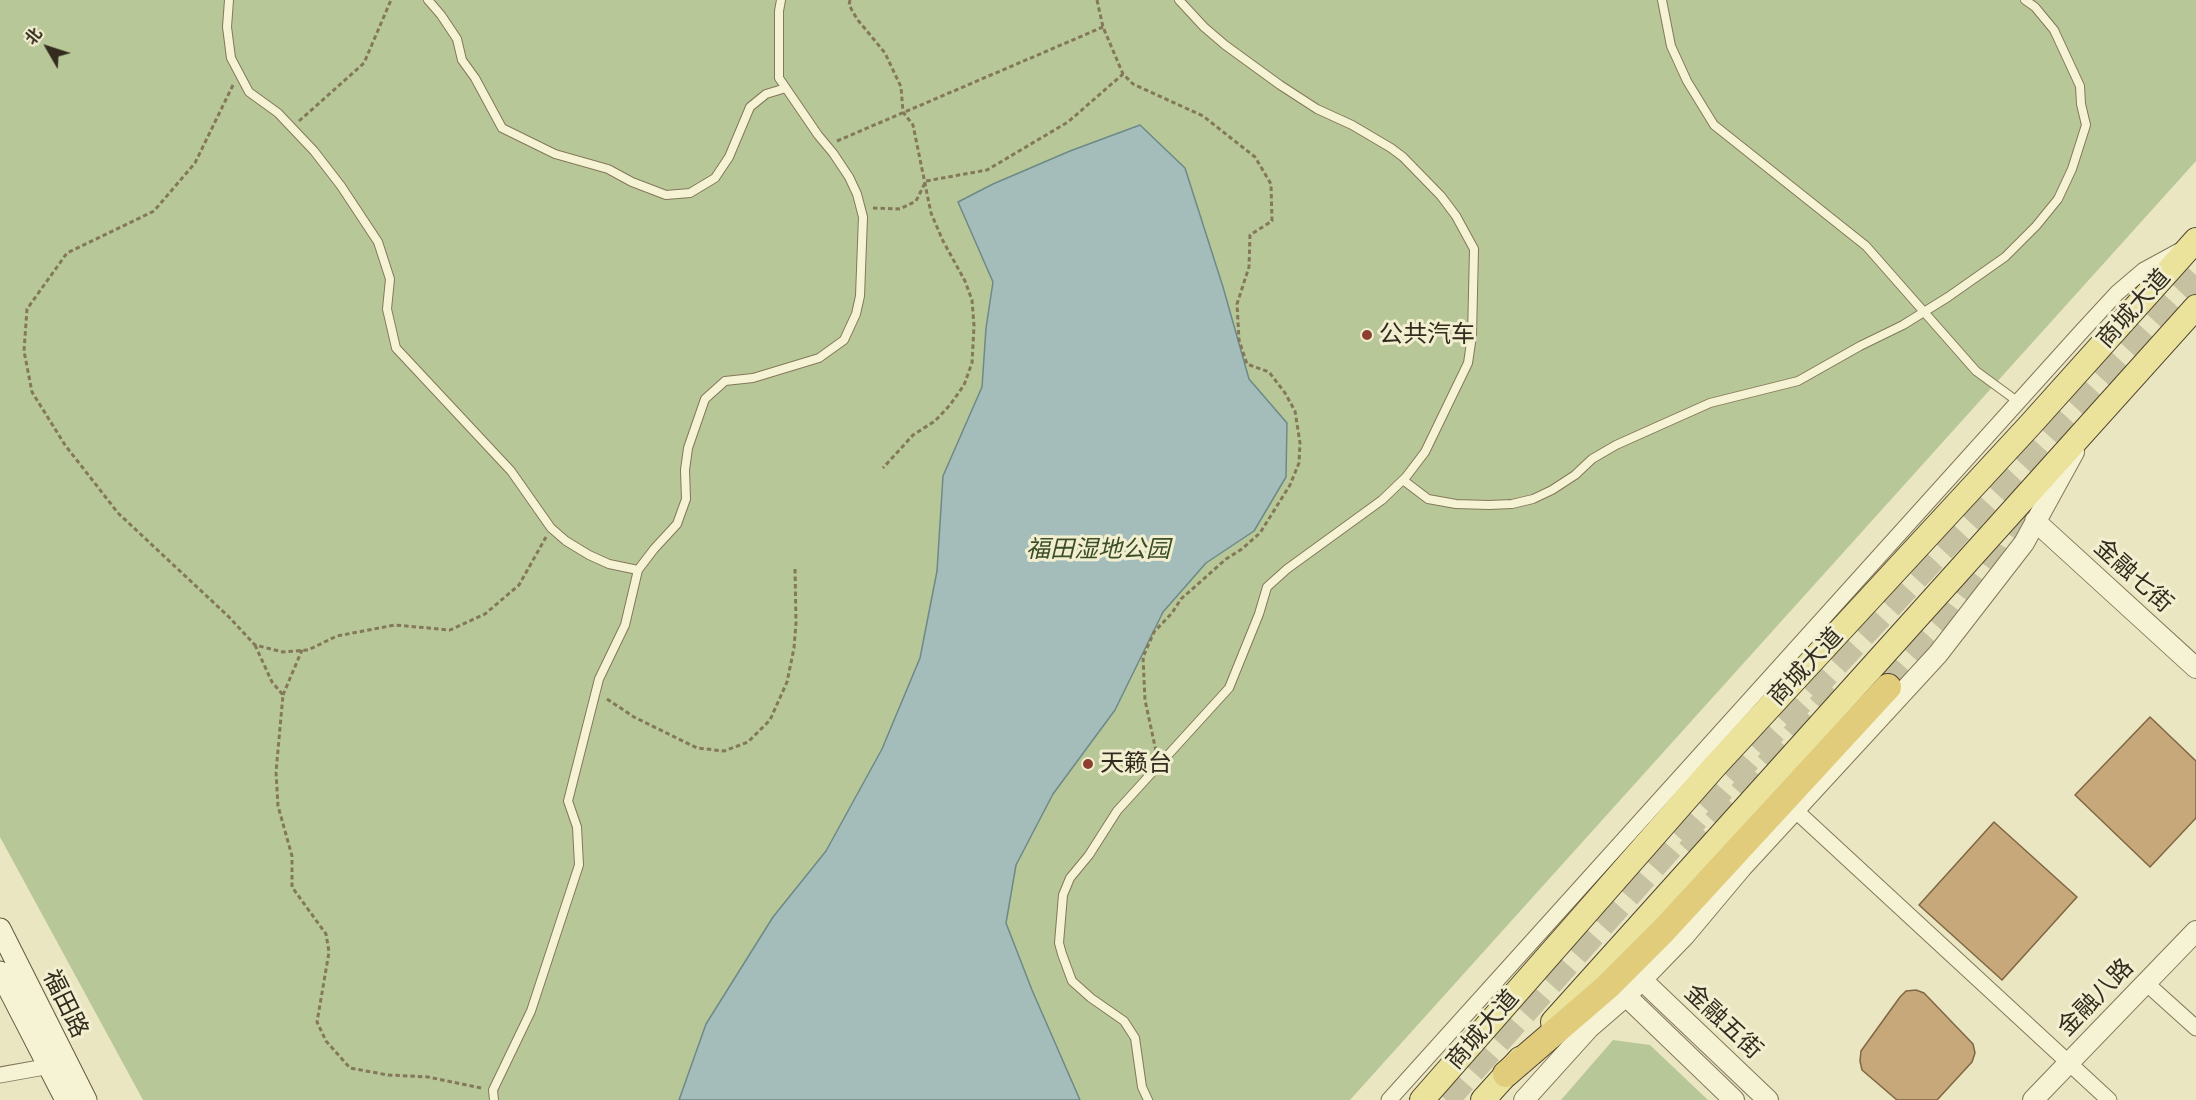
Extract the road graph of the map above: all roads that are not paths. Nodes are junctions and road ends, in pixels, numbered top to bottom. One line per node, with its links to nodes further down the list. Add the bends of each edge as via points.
1 (229, 0): 15 (lane, via 231,58 249,92 278,113 314,151 378,242 390,279 387,309 396,348 511,471 551,528 589,555)
2 (428, 0): 7 (lane, via 457,39 462,60 502,128 555,154 608,169 666,195 690,193 715,178 729,157 750,107 766,94)
3 (781, 0): 7 (lane, via 779,78)
4 (1179, 0): 13 (lane, via 1204,27 1280,85 1372,135 1403,157 1441,196 1474,249 1473,336 1468,363 1425,452)
5 (1662, 0): 10 (lane, via 1671,46 1714,125 1866,246)
6 (2025, 0): 10 (lane, via 2054,30 2080,86 2086,125 2079,147 2058,199 2017,247)
7 (786, 88): 15 (lane, via 849,177 860,205 863,217 856,314 844,340 819,358 753,378 725,381 705,399 688,448 686,499 677,524)
8 (2194, 242): 11 (street, via 2144,270 2118,293); 35 (main road, 商城大道, via 1715,766)
9 (2196, 307): 12 (main road, 商城大道)
10 (1925, 312): 11 (lane, via 1976,371); 13 (lane, via 1798,381 1710,404 1616,445 1533,499 1489,506 1456,504 1428,499)
11 (2017, 401): 34 (street)
12 (2087, 428): 14 (street); 28 (main road, 商城大道)
13 (1403, 480): 33 (lane, via 1267,587 1229,688 1117,811 1070,878 1063,895 1059,943 1072,981 1124,1021 1135,1038)
14 (2036, 521): 16 (street, 金融七街); 18 (street, via 2024,543 1938,654)
15 (639, 570): 32 (lane, via 626,625 595,692 568,801 577,827 579,865 531,1011 493,1090)
16 (2196, 668)
17 (1888, 687): 28 (highway, via 1607,987)
18 (1795, 810): 22 (street); 26 (street)
19 (0, 929): 27 (main road, 福田路)
20 (2196, 931): 23 (street, 金融八路)
21 (0, 972): 27 (main road, 福田路)
22 (1642, 980): 24 (street); 39 (street, 金融五街)
23 (2146, 983): 25 (street); 26 (street, 金融八路)
24 (1626, 996): 37 (street, via 1589,1028); 38 (street, 金融五街)
25 (2196, 1028)
26 (2068, 1063): 40 (street, 金融八路); 41 (street)
27 (58, 1065): 29 (street); 30 (main road, 福田路); 31 (main road, 福田路)
28 (1506, 1074): 36 (main road, 商城大道)
29 (0, 1075)
30 (66, 1100)
31 (86, 1100)
32 (494, 1100)
33 (1148, 1100)
34 (1389, 1100)
35 (1422, 1100)
36 (1483, 1100)
37 (1524, 1100)
38 (1734, 1100)
39 (1768, 1100)
40 (2033, 1100)
41 (2109, 1100)

